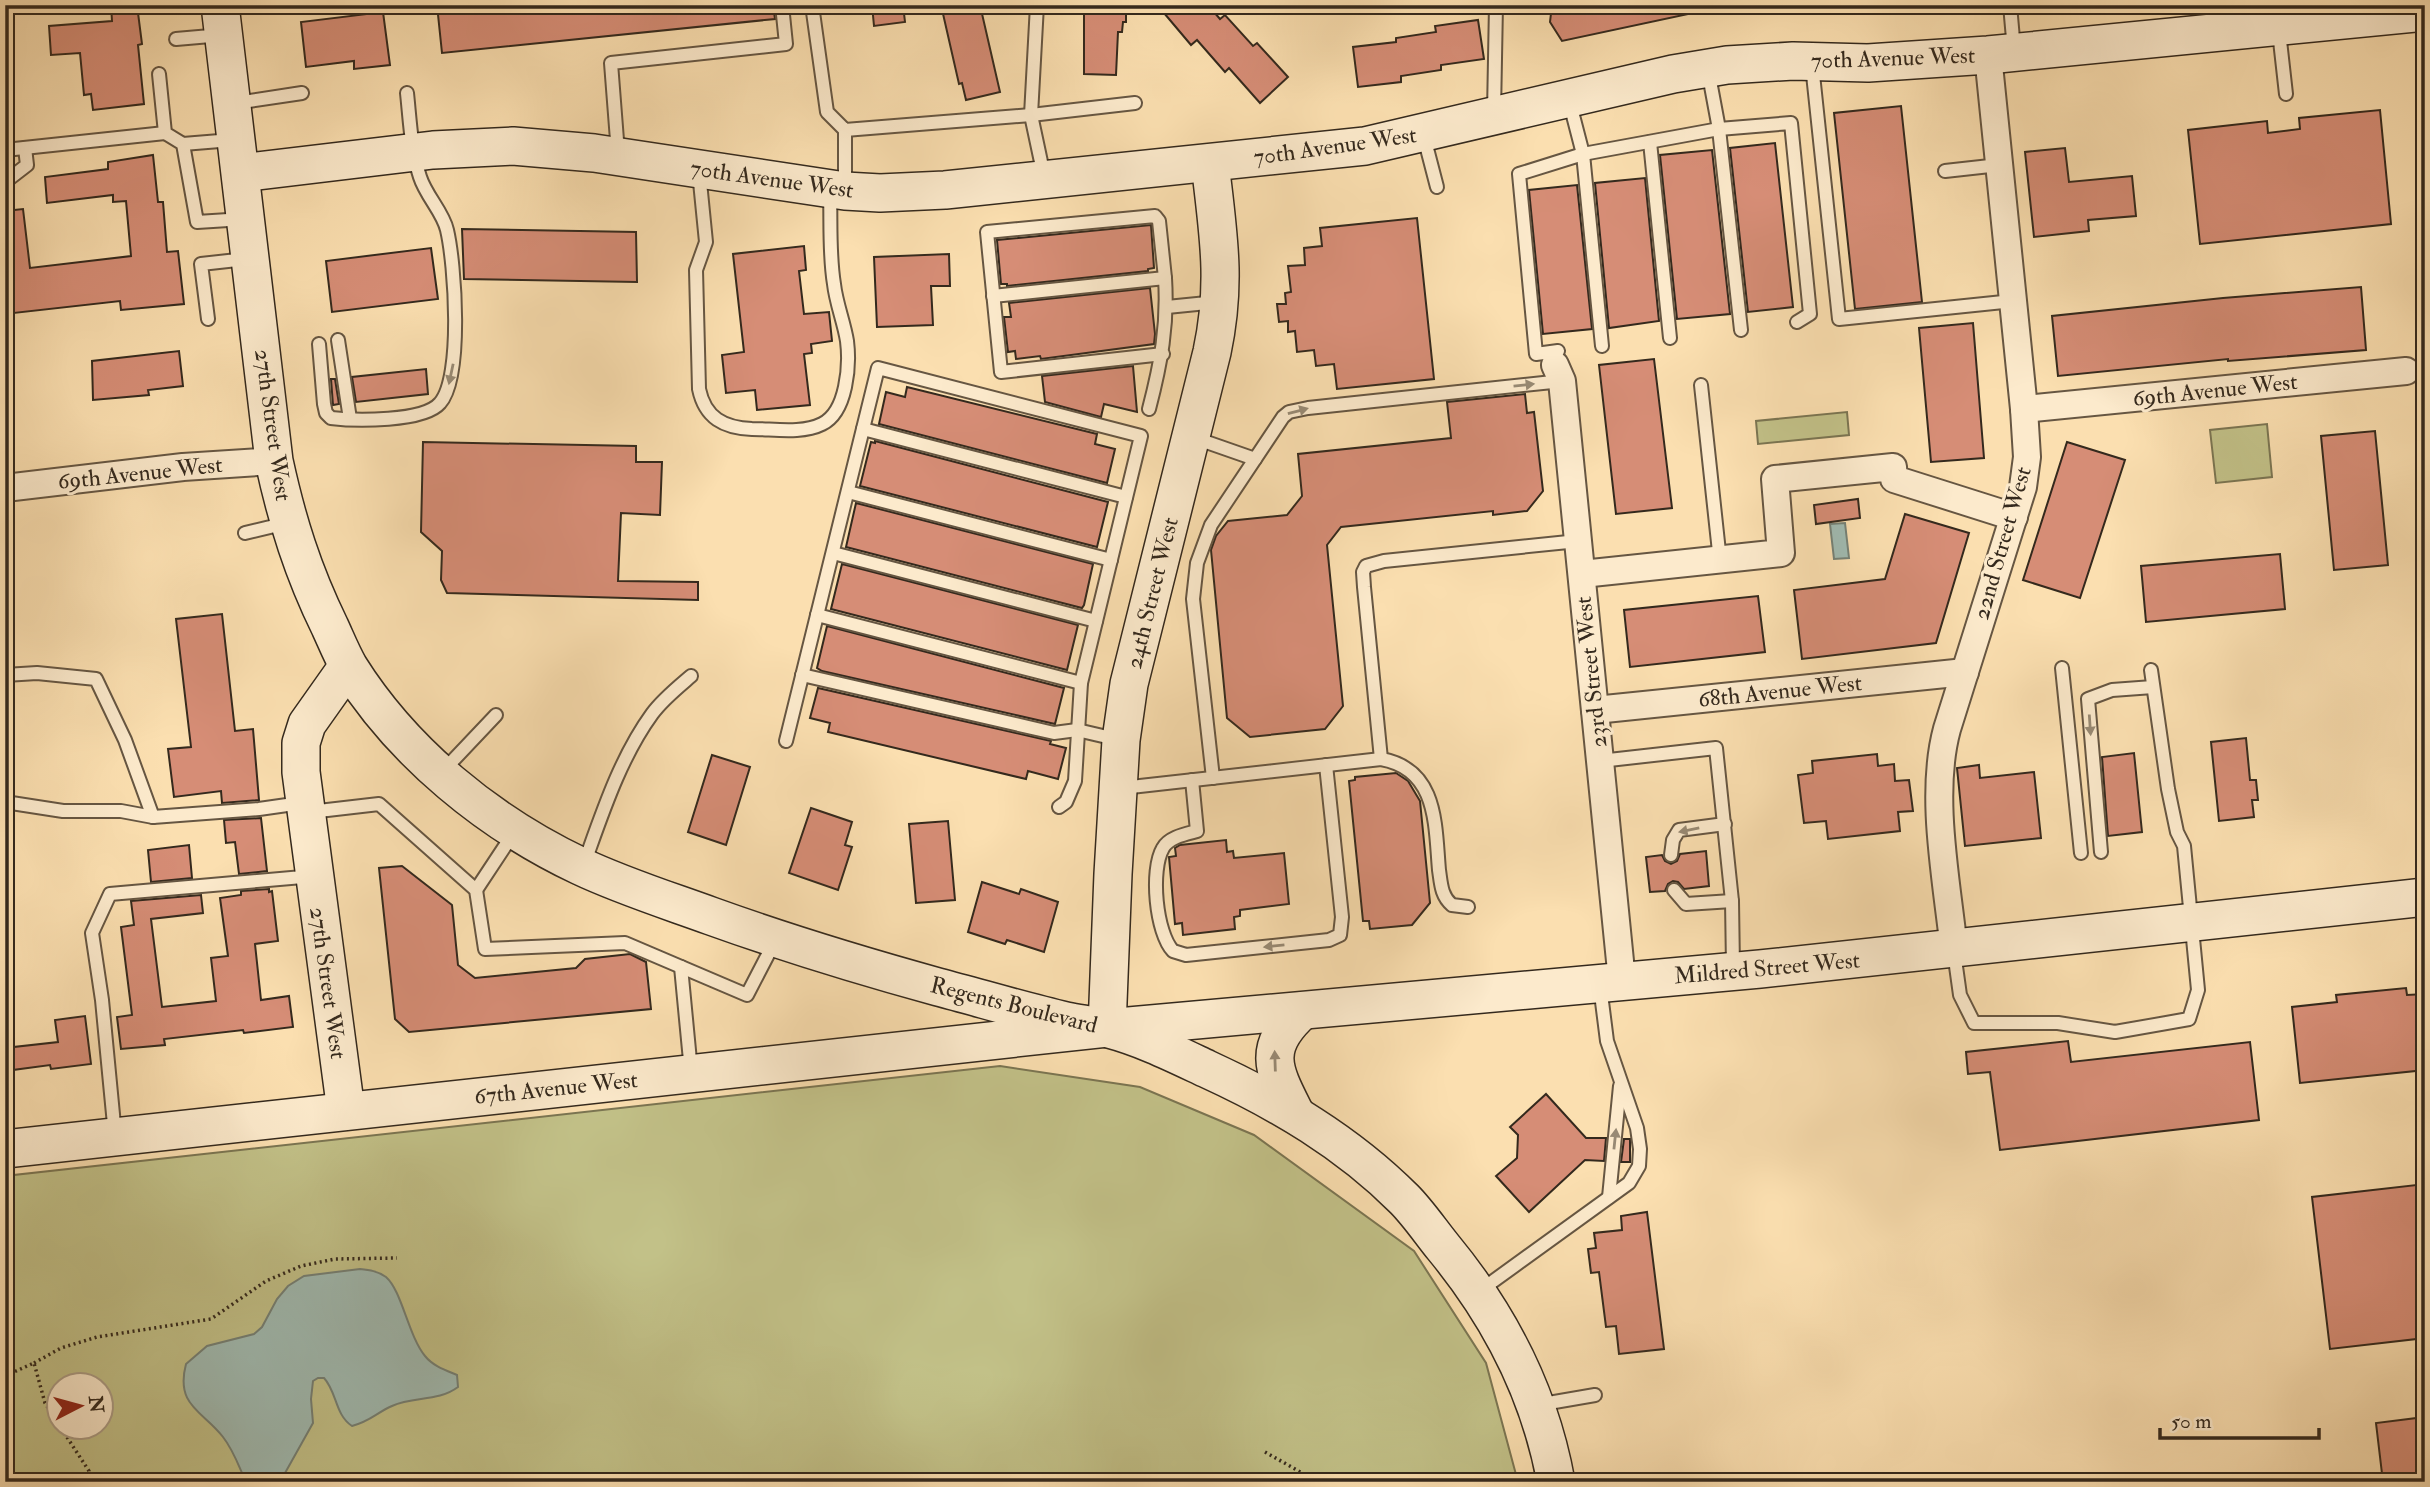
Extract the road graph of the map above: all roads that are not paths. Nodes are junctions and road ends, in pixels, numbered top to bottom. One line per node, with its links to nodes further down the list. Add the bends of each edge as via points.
1 (782, 5): 33 (lane, via 786,44 611,63)
2 (812, 5): 23 (lane, via 827,112)
3 (1037, 5): 20 (lane)
4 (1496, 5): 21 (lane)
5 (2010, 5): 10 (lane)
6 (2425, 12): 7 (street, 70th Avenue West)
7 (2277, 17): 10 (street, 70th Avenue West); 16 (lane)
8 (221, 20): 9 (lane); 18 (street, 27th Street West)
9 (176, 39)
10 (2001, 54): 11 (street, 70th Avenue West); 35 (street, 22nd Street West)
11 (1812, 62): 12 (street, 70th Avenue West); 46 (lane, via 1839,319)
12 (1707, 68): 17 (street, 70th Avenue West); 22 (lane)
13 (159, 74): 24 (lane)
14 (302, 93): 18 (lane)
15 (407, 93): 30 (lane)
16 (2286, 94)
17 (1569, 100): 21 (street, 70th Avenue West); 31 (lane)
18 (232, 103): 32 (street, 27th Street West)
19 (1135, 103): 20 (lane)
20 (1031, 116): 23 (lane); 38 (lane)
21 (1494, 116): 25 (street, 70th Avenue West)
22 (1719, 129): 26 (lane); 50 (lane, via 1791,122 1810,313); 51 (lane)
23 (845, 130): 41 (lane)
24 (165, 134): 27 (lane); 28 (lane)
25 (1423, 134): 34 (street, 70th Avenue West, via 1339,150); 40 (lane)
26 (1650, 142): 31 (lane); 52 (lane)
27 (183, 144): 32 (lane); 42 (lane, via 197,222)
28 (25, 148): 29 (lane); 39 (lane, via 27,165)
29 (5, 150)
30 (414, 152): 32 (street, 70th Avenue West); 33 (street, 70th Avenue West, via 513,146); 62 (lane, one-way to 62, via 421,179 447,228 455,306 453,368 446,393 430,411)
31 (1583, 154): 55 (lane); 57 (lane, via 1519,174 1536,354)
32 (239, 156): 42 (street, 27th Street West)
33 (618, 157): 36 (street, 70th Avenue West)
34 (1210, 163): 38 (street, 70th Avenue West); 47 (street, 24th Street West, via 1221,250)
35 (2000, 165): 37 (lane); 46 (street, 22nd Street West)
36 (699, 170): 41 (street, 70th Avenue West); 41 (lane, via 706,242 696,270 699,389 711,416 732,428 810,428 828,420 839,404 848,359 834,285)
37 (1945, 171)
38 (1044, 180): 41 (street, 70th Avenue West, via 945,190)
39 (5, 182)
40 (1437, 187)
41 (838, 190)
42 (247, 219): 43 (street, 27th Street West)
43 (251, 259): 49 (lane, via 201,264); 66 (street, 27th Street West)
44 (1165, 278): 45 (lane); 45 (lane, via 1160,221 1155,216 987,232); 48 (lane)
45 (993, 296): 56 (lane, via 1001,372)
46 (2013, 301): 61 (street, 22nd Street West)
47 (1221, 302): 48 (lane); 64 (street, 24th Street West)
48 (1167, 307): 56 (lane)
49 (208, 319)
50 (1797, 322)
51 (1741, 330)
52 (1670, 338)
53 (338, 340): 62 (lane)
54 (318, 344): 62 (lane, via 326,413 331,418)
55 (1602, 346)
56 (1163, 354): 60 (lane)
57 (1559, 366): 65 (lane, one-way to 57, via 1275,426 1296,410); 73 (street, 23rd Street West)
58 (2406, 372): 61 (street, 69th Avenue West)
59 (1701, 385): 76 (lane)
60 (1149, 409)
61 (2024, 409): 70 (street, 22nd Street West, via 2026,472)
62 (350, 419)
63 (863, 429): 68 (lane); 69 (lane); 69 (lane, via 878,368 891,371 1141,436)
64 (1191, 437): 65 (lane); 92 (street, 24th Street West, via 1133,665)
65 (1255, 459): 98 (lane, via 1206,535 1193,588)
66 (274, 461): 67 (street, 69th Avenue West); 71 (street, 27th Street West)
67 (5, 488)
68 (848, 492): 74 (lane); 75 (lane)
69 (1126, 497): 75 (lane)
70 (2014, 517): 76 (street, via 1894,479 1893,467 1774,479 1781,553); 83 (street, 22nd Street West)
71 (288, 523): 72 (lane); 80 (street, 27th Street West, via 317,602)
72 (245, 533)
73 (1578, 541): 77 (street, 23rd Street West); 94 (lane, via 1368,565 1363,578)
74 (833, 553): 78 (lane); 79 (lane)
75 (1111, 560): 79 (lane)
76 (1720, 561): 77 (street)
77 (1582, 574): 89 (street, 23rd Street West)
78 (817, 615): 85 (lane); 87 (lane)
79 (1096, 621): 87 (lane)
80 (348, 666): 97 (street, Regents Boulevard, via 417,751); 102 (street, 27th Street West, via 307,724 301,743)
81 (2062, 668): 108 (lane)
82 (2151, 670): 88 (lane)
83 (1965, 672): 89 (street, 68th Avenue West); 119 (street, 22nd Street West, via 1944,741 1938,794)
84 (5, 675): 104 (lane, via 96,679 125,740)
85 (802, 675): 91 (lane, via 1054,733); 93 (lane)
86 (691, 676): 110 (lane, via 662,702 639,733)
87 (1081, 683): 91 (lane)
88 (2153, 687): 107 (lane, one-way to 107, via 2112,690 2088,699); 117 (lane, via 2171,809 2184,846)
89 (1595, 710): 95 (street, 23rd Street West)
90 (496, 715): 97 (lane)
91 (1077, 730): 92 (lane); 103 (lane, via 1075,781)
92 (1121, 740): 100 (street, 24th Street West)
93 (786, 741)
94 (1381, 759): 96 (lane); 116 (lane, via 1405,768 1424,786 1433,807 1444,895 1452,905)
95 (1600, 761): 105 (lane, via 1716,748); 122 (street, 23rd Street West)
96 (1326, 765): 98 (lane); 99 (lane, one-way to 99, via 1340,935 1195,955 1173,951 1165,941 1157,891 1163,848 1197,831)
97 (441, 773): 106 (street, Regents Boulevard)
98 (1213, 778): 99 (lane)
99 (1192, 780): 100 (lane)
100 (1118, 788): 124 (street, 24th Street West)
101 (5, 802): 104 (lane)
102 (305, 807): 104 (lane); 111 (street, 27th Street West); 112 (lane, via 379,804)
103 (1059, 807)
104 (153, 817)
105 (1725, 824): 109 (lane, one-way to 109, via 1679,830); 115 (lane)
106 (515, 830): 110 (street, Regents Boulevard); 112 (lane)
107 (2101, 852)
108 (2081, 853)
109 (1671, 855)
110 (583, 868): 118 (street, Regents Boulevard)
111 (314, 876): 127 (street, 27th Street West); 129 (lane, via 110,894 92,933)
112 (476, 890): 120 (lane, via 485,949 625,943)
113 (1674, 890): 115 (lane, via 1686,904)
114 (2425, 897): 117 (street, Mildred Street West)
115 (1732, 901): 121 (lane)
116 (1468, 907)
117 (2191, 923): 119 (street, Mildred Street West); 119 (lane, 22nd Street West, via 2198,990 2189,1019 2115,1032 2058,1023 1974,1023 1960,995)
118 (776, 939): 120 (lane, via 747,995); 124 (street, Regents Boulevard, via 943,988)
119 (1954, 950): 121 (street, Mildred Street West)
120 (681, 967): 125 (lane)
121 (1733, 971): 122 (street, Mildred Street West)
122 (1611, 982): 123 (street, Mildred Street West); 126 (lane, via 1607,1041)
123 (1302, 1010): 124 (street, Mildred Street West); 128 (street, one-way to 123, via 1276,1077 1273,1060 1280,1033)
124 (1107, 1028): 125 (street, 67th Avenue West); 128 (street, Regents Boulevard, via 1211,1070)
125 (691, 1073): 127 (street, 67th Avenue West)
126 (1621, 1082): 131 (lane, one-way to 126); 131 (lane, via 1637,1128 1639,1166 1629,1183)
127 (346, 1111): 129 (street, 67th Avenue West)
128 (1296, 1115): 132 (street, Regents Boulevard, via 1336,1140 1408,1203)
129 (115, 1137): 130 (street, 67th Avenue West)
130 (5, 1149)
131 (1609, 1197): 132 (lane)
132 (1478, 1293): 134 (street, Regents Boulevard, via 1511,1346)
133 (1595, 1395): 134 (lane)
134 (1536, 1405): 135 (street, Regents Boulevard)
135 (1556, 1482)

